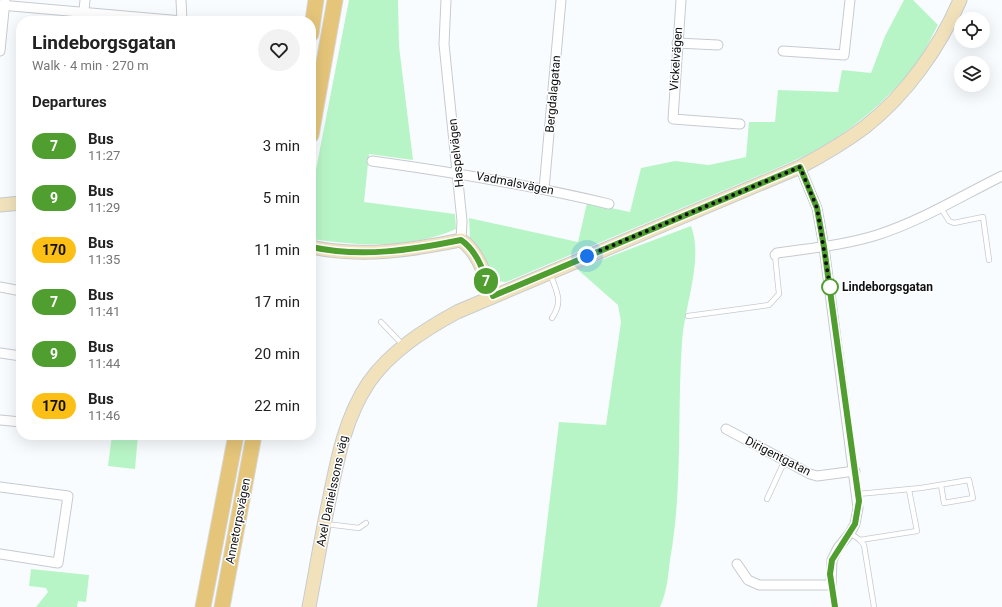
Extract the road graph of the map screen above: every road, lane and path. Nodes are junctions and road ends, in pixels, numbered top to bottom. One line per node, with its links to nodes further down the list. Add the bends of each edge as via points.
1 (85, 0): 12 (street)
2 (181, 0): 13 (street)
3 (316, 0): 14 (main road)
4 (335, 0): 19 (main road)
5 (446, 0): 23 (street, Haspelvägen, via 444,44)
6 (562, 0): 25 (street, Bergdalagatan)
7 (681, 0): 15 (street, Vickelvägen)
8 (850, 0): 17 (street, via 844,55)
9 (960, 0): 22 (street, Axel Danielssons väg, via 950,23 916,74 892,102 854,135)
10 (3, 4): 11 (street); 18 (street)
11 (78, 16)
12 (84, 16)
13 (182, 16)
14 (314, 16)
15 (677, 43): 16 (street); 20 (street, Vickelvägen, via 673,119)
16 (718, 45)
17 (783, 50)
18 (0, 51)
19 (316, 107)
20 (740, 124)
21 (372, 161): 23 (street, Vadmalsvägen)
22 (800, 167): 31 (street, via 817,208); 35 (street, Axel Danielssons väg)
23 (458, 172): 25 (street, Vadmalsvägen); 30 (street, Haspelvägen)
24 (1002, 176): 29 (street)
25 (544, 189): 27 (street, Vadmalsvägen)
26 (16, 203): 28 (street)
27 (609, 204)
28 (0, 205)
29 (941, 208): 31 (street, via 877,235); 34 (lane, via 948,222 983,217)
30 (461, 240): 32 (street, via 418,249 377,253 350,253); 38 (street, via 469,245 475,255)
31 (824, 247): 33 (street, via 778,253); 51 (street)
32 (316, 248)
33 (775, 256): 39 (lane, via 779,294 769,305)
34 (990, 260)
35 (550, 272): 38 (street, Axel Danielssons väg); 40 (lane, via 559,300 558,309)
36 (0, 287): 37 (street)
37 (16, 290)
38 (493, 296): 42 (street, Axel Danielssons väg, via 425,329)
39 (688, 316)
40 (552, 318)
41 (381, 322): 42 (lane)
42 (404, 346): 59 (street, Axel Danielssons väg, via 370,381 350,418 337,460)
43 (0, 353): 44 (street)
44 (16, 355)
45 (0, 420): 46 (street)
46 (16, 422)
47 (726, 429): 50 (street, Dirigentgatan)
48 (235, 440): 60 (main road, Annetorpsvägen)
49 (253, 440): 52 (main road, Annetorpsvägen)
50 (785, 460): 51 (street, Dirigentgatan, via 817,476); 57 (lane)
51 (855, 471): 56 (street)
52 (246, 481): 68 (main road, Annetorpsvägen); 69 (main road)
53 (941, 485): 53 (lane, via 944,503 973,498 969,480); 55 (lane)
54 (0, 487): 63 (street, via 68,496 58,563)
55 (909, 490): 56 (lane); 62 (lane, via 917,531)
56 (858, 494): 61 (street, via 855,524)
57 (767, 499)
58 (366, 523): 59 (lane, via 359,528)
59 (324, 524): 70 (street, Axel Danielssons väg)
60 (218, 526): 66 (main road); 67 (main road, Annetorpsvägen)
61 (850, 533): 62 (lane); 65 (street, via 832,560)
62 (860, 540): 72 (lane, via 865,550)
63 (0, 554)
64 (737, 564): 65 (street, via 748,580 760,584)
65 (831, 585): 71 (lane)
66 (198, 607)
67 (203, 607)
68 (222, 607)
69 (228, 607)
70 (309, 607)
71 (835, 607)
72 (874, 607)

